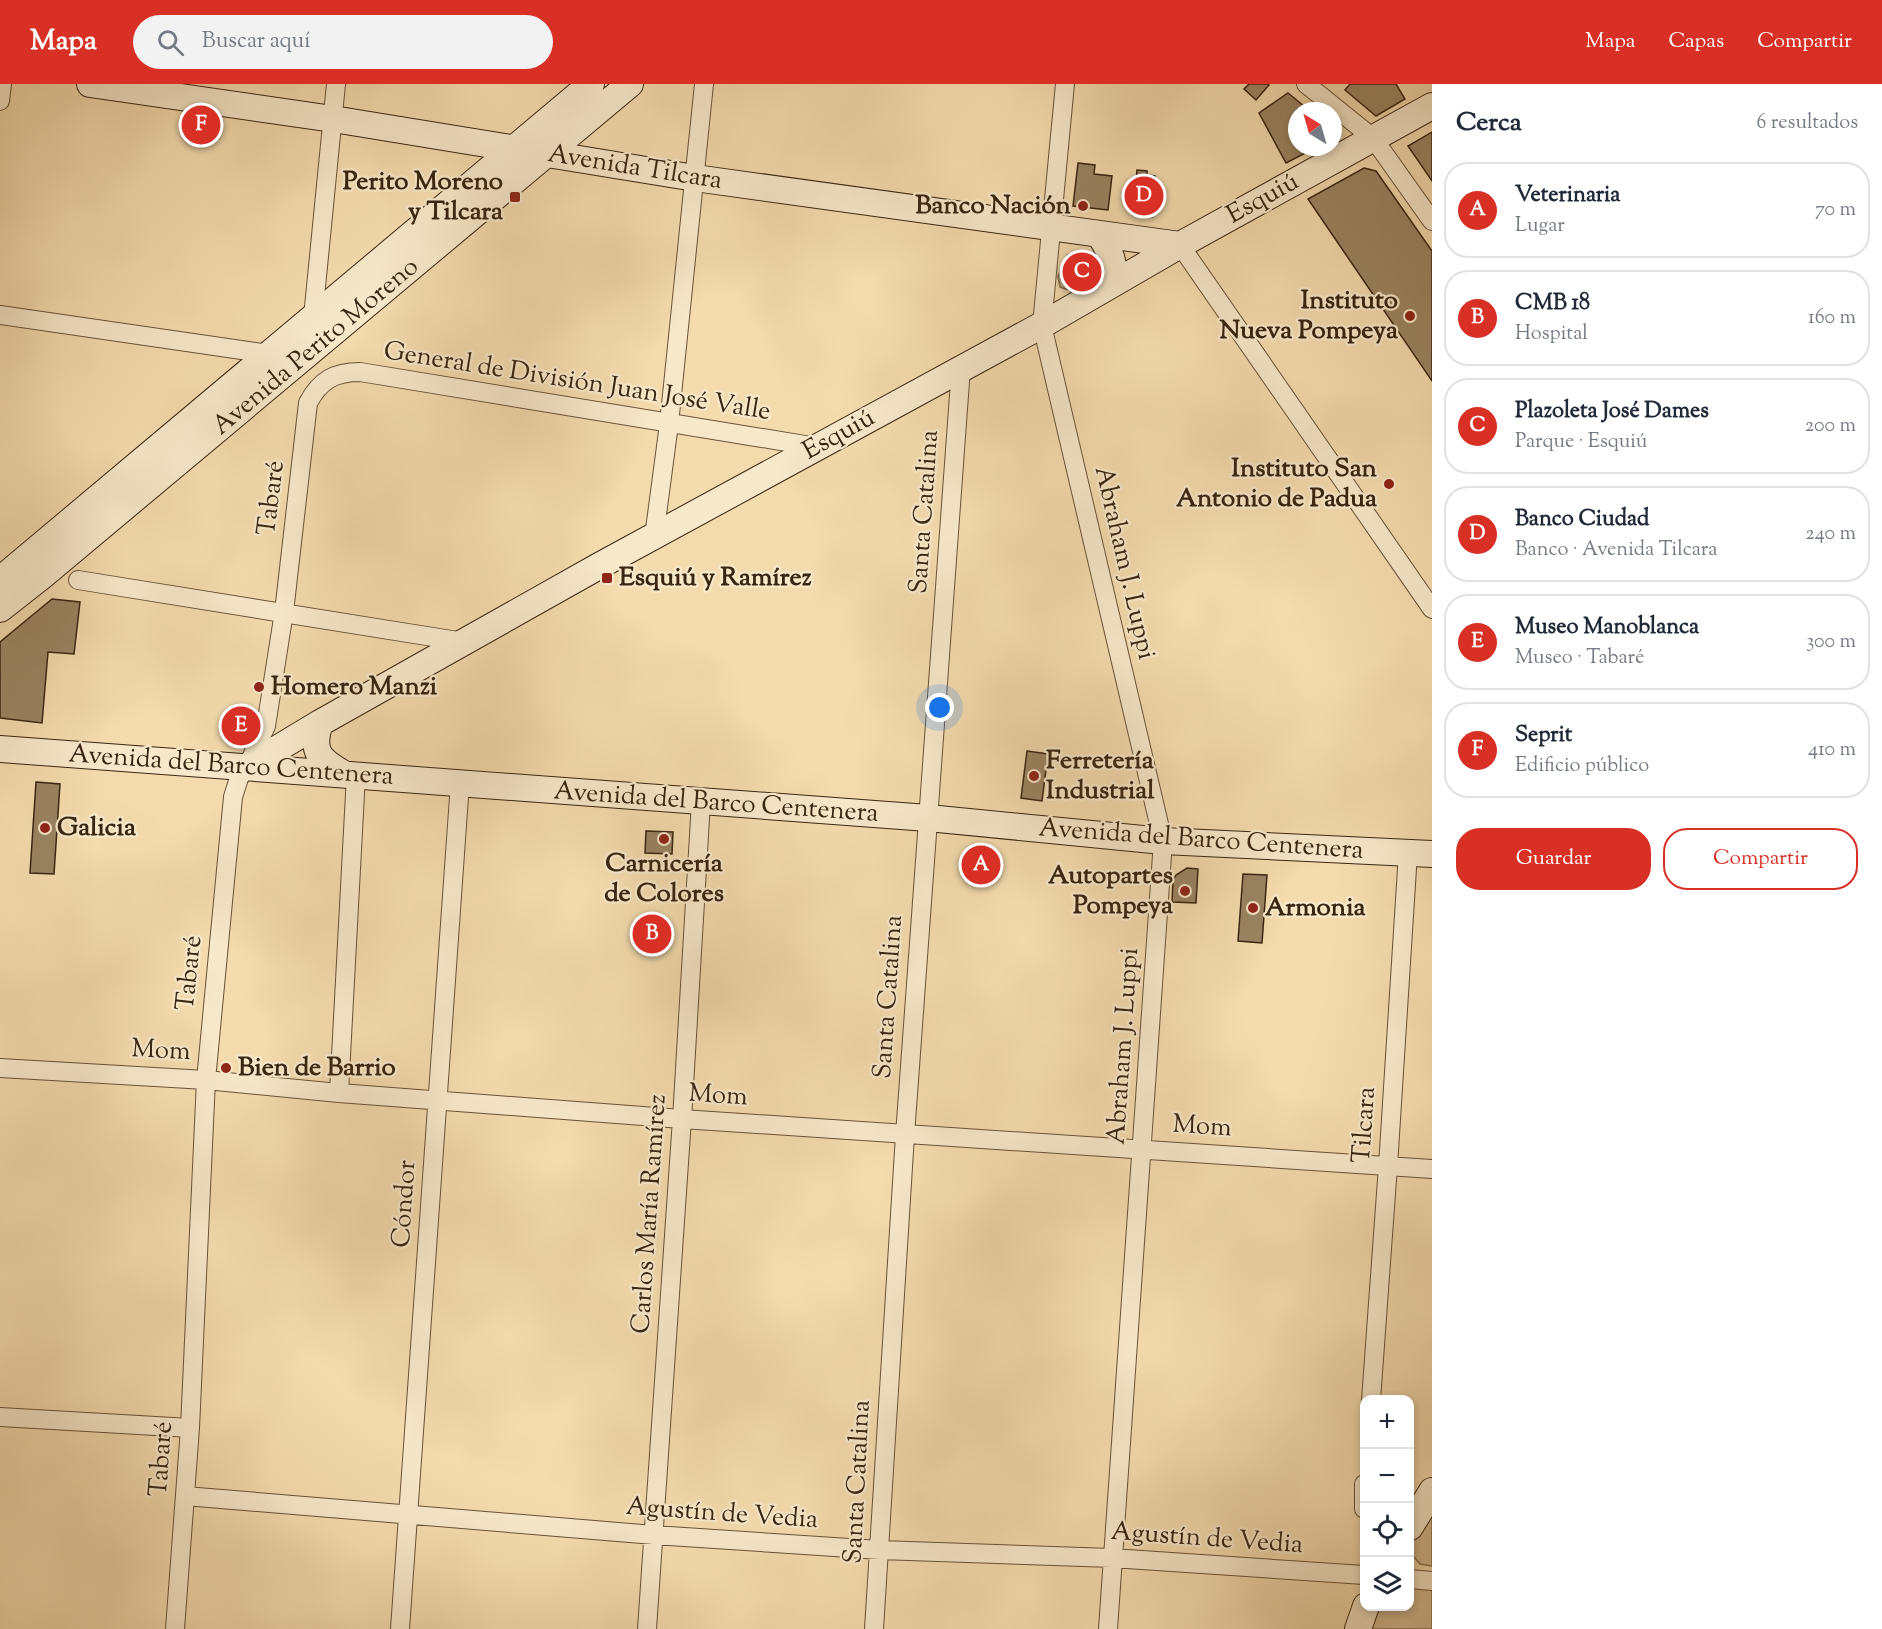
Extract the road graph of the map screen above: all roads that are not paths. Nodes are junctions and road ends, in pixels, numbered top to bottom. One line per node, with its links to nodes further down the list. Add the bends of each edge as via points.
1 (2, 84): 9 (street)
2 (90, 84): 11 (main road, Avenida Tilcara)
3 (336, 84): 11 (street)
4 (591, 84): 13 (main road, Avenida Perito Moreno)
5 (630, 84): 14 (main road, Avenida Perito Moreno)
6 (704, 84): 15 (street)
7 (1065, 84): 17 (street, Abraham J. Luppi)
8 (1306, 84): 12 (street)
9 (0, 102)
10 (1432, 106): 12 (main road, Esquiú)
11 (333, 119): 13 (main road, Avenida Tilcara); 22 (street)
12 (1372, 138): 16 (street); 19 (main road, Esquiú)
13 (511, 150): 14 (main road, Avenida Tilcara); 22 (main road, Avenida Perito Moreno)
14 (546, 154): 15 (main road, Avenida Tilcara); 32 (main road, Avenida Perito Moreno)
15 (695, 178): 17 (main road, Avenida Tilcara); 27 (street)
16 (1432, 221)
17 (1051, 227): 18 (main road, Avenida Tilcara); 23 (street, Abraham J. Luppi)
18 (1099, 234): 19 (main road, Avenida Tilcara); 20 (main road, via 1113,261)
19 (1180, 245): 20 (main road, Esquiú); 33 (street)
20 (1111, 285): 23 (main road, Esquiú)
21 (0, 315): 24 (street)
22 (313, 317): 24 (main road, Avenida Perito Moreno)
23 (1042, 325): 25 (main road, Esquiú); 43 (street, Abraham J. Luppi)
24 (269, 354): 30 (main road, Avenida Perito Moreno)
25 (961, 368): 28 (main road, Esquiú); 42 (street, Santa Catalina)
26 (330, 378): 27 (street, General de División Juan José Valle, via 360,372); 34 (street, Tabaré, via 316,388 308,403)
27 (669, 424): 28 (street, General de División Juan José Valle); 29 (street)
28 (817, 447): 29 (main road, Esquiú)
29 (654, 537): 35 (main road, Esquiú)
30 (5, 571)
31 (78, 580): 34 (street)
32 (0, 609)
33 (1432, 609)
34 (284, 612): 35 (street); 38 (street, Tabaré, via 266,726)
35 (464, 642): 36 (main road, Esquiú)
36 (320, 723): 38 (main road, Esquiú); 39 (main road, via 315,738 317,751 329,765)
37 (0, 749): 38 (main road, Avenida del Barco Centenera)
38 (247, 766): 39 (main road, Avenida del Barco Centenera); 46 (street, Tabaré, via 233,797)
39 (350, 775): 40 (main road, Avenida del Barco Centenera); 47 (street)
40 (460, 783): 41 (main road, Avenida del Barco Centenera); 48 (street, Cóndor)
41 (701, 802): 42 (main road, Avenida del Barco Centenera); 49 (street, Carlos María Ramírez)
42 (928, 818): 43 (main road, Avenida del Barco Centenera); 50 (street, Santa Catalina)
43 (1163, 841): 44 (main road, Avenida del Barco Centenera); 51 (street, Abraham J. Luppi)
44 (1420, 854): 52 (street, Tilcara)
45 (0, 1068): 46 (street, Mom)
46 (206, 1080): 47 (street, Mom); 56 (street, Tabaré)
47 (339, 1093): 48 (street, Mom)
48 (438, 1101): 49 (street, Mom); 59 (street, Cóndor)
49 (682, 1119): 50 (street, Mom); 61 (street, Carlos María Ramírez)
50 (905, 1135): 51 (street, Mom); 62 (street, Santa Catalina)
51 (1143, 1149): 52 (street, Mom); 63 (street, Abraham J. Luppi)
52 (1388, 1166): 53 (street, Mom); 54 (street, Tilcara)
53 (1432, 1169)
54 (1371, 1395)
55 (0, 1417): 56 (street)
56 (190, 1428): 58 (street, Tabaré)
57 (1432, 1491): 60 (main road)
58 (185, 1496): 59 (street, Agustín de Vedia); 68 (street, Tabaré)
59 (408, 1516): 61 (street, Agustín de Vedia); 69 (street, Cóndor)
60 (1414, 1520)
61 (654, 1535): 62 (street, Agustín de Vedia); 70 (street, Carlos María Ramírez)
62 (880, 1550): 63 (street, Agustín de Vedia); 71 (street, Santa Catalina)
63 (1112, 1557): 64 (street, Agustín de Vedia); 72 (street, Abraham J. Luppi)
64 (1360, 1575)
65 (1414, 1579): 66 (street)
66 (1432, 1581)
67 (1364, 1611): 73 (main road)
68 (175, 1629)
69 (400, 1629)
70 (647, 1629)
71 (874, 1629)
72 (1108, 1629)
73 (1358, 1629)

